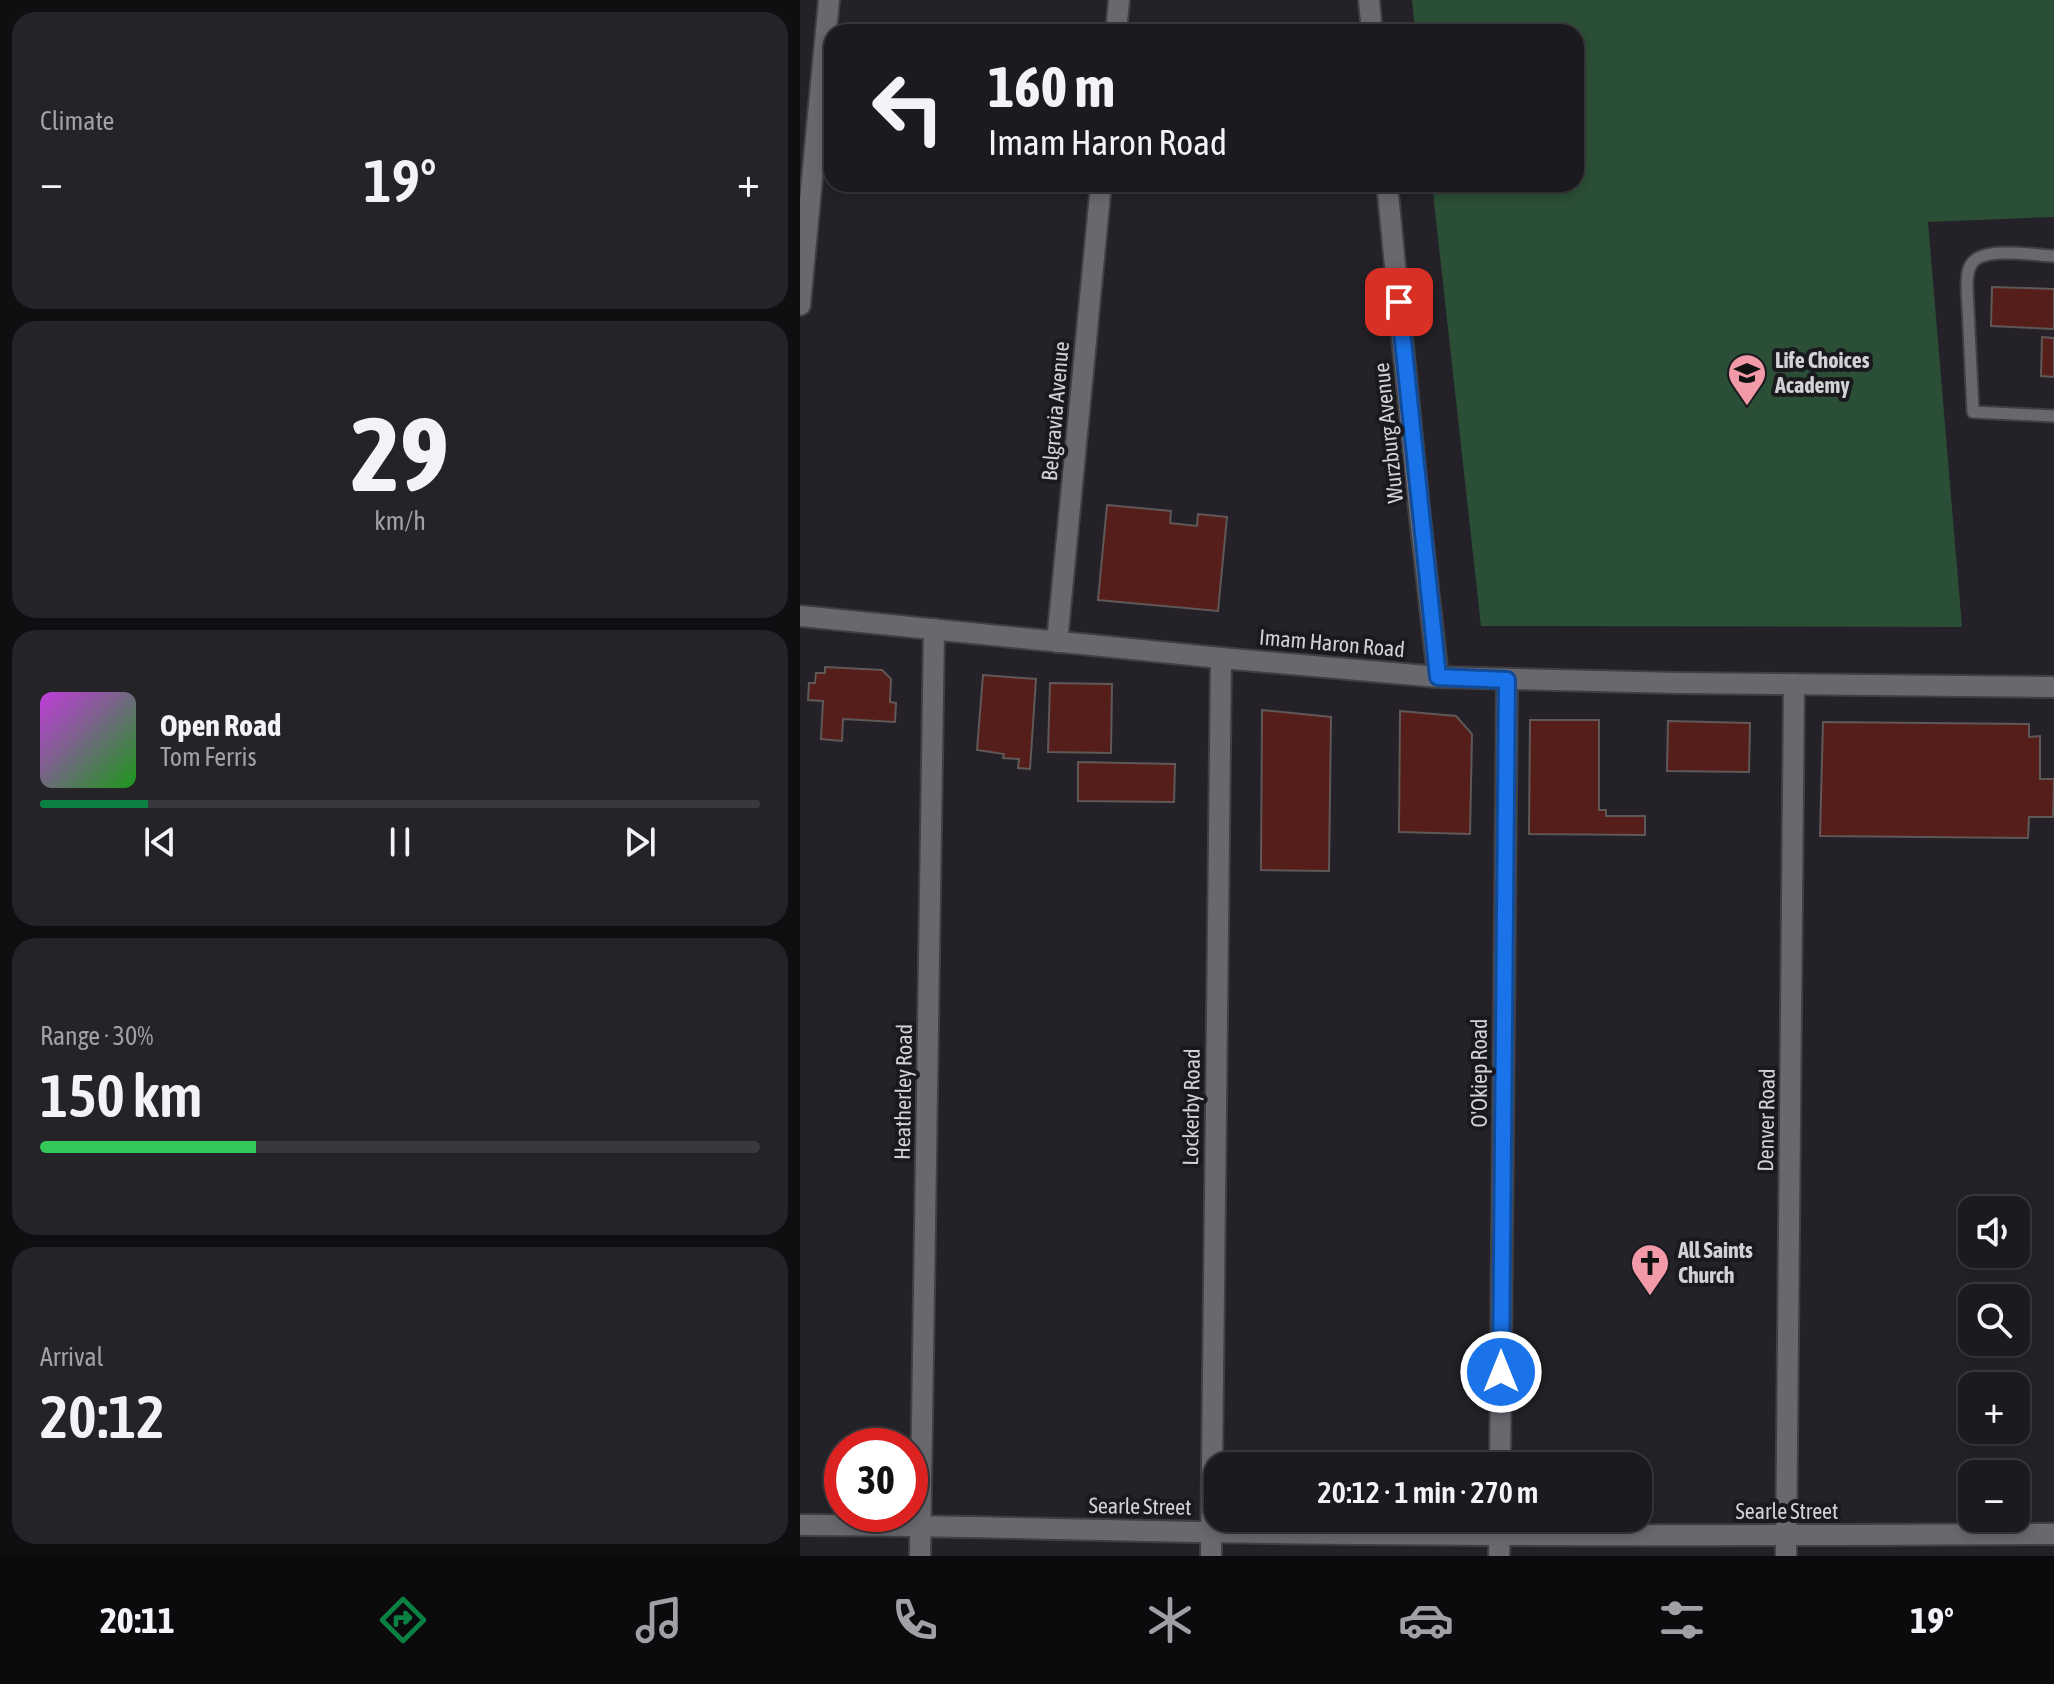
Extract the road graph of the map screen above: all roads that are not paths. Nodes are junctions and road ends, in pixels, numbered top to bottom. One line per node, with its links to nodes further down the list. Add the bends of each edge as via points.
1 (829, 0): 4 (street)
2 (1119, 0): 5 (street)
3 (1369, 0): 6 (street)
4 (827, 24)
5 (1117, 24)
6 (1371, 24)
7 (824, 53): 11 (street)
8 (1100, 192): 15 (street, Belgravia Avenue)
9 (1388, 192): 17 (street, Wurzburg Avenue)
10 (2054, 256): 12 (lane, via 1988,253 1972,263 1967,287 1973,412)
11 (800, 305)
12 (2054, 416)
13 (800, 616): 14 (street, Imam Haron Road)
14 (934, 629): 15 (street, Imam Haron Road); 21 (street, Heatherley Road)
15 (1057, 642): 16 (street, Imam Haron Road)
16 (1221, 658): 17 (street, Imam Haron Road); 22 (street, Lockerby Road)
17 (1438, 677): 18 (street, Imam Haron Road)
18 (1507, 680): 19 (street, Imam Haron Road); 23 (street, O'Okiep Road)
19 (1794, 684): 20 (street, Imam Haron Road); 33 (street, Denver Road)
20 (2054, 687)
21 (922, 1428)
22 (1212, 1452)
23 (1500, 1452)
24 (800, 1525): 25 (street, Searle Street)
25 (824, 1525)
26 (928, 1525): 28 (street, Searle Street)
27 (920, 1532): 34 (street, Heatherley Road)
28 (1204, 1532)
29 (1211, 1532): 35 (street, Lockerby Road)
30 (1500, 1532): 36 (street)
31 (1586, 1532): 33 (street, Searle Street)
32 (2054, 1534): 33 (street, Searle Street)
33 (1786, 1546)
34 (920, 1556)
35 (1211, 1556)
36 (1499, 1556)

